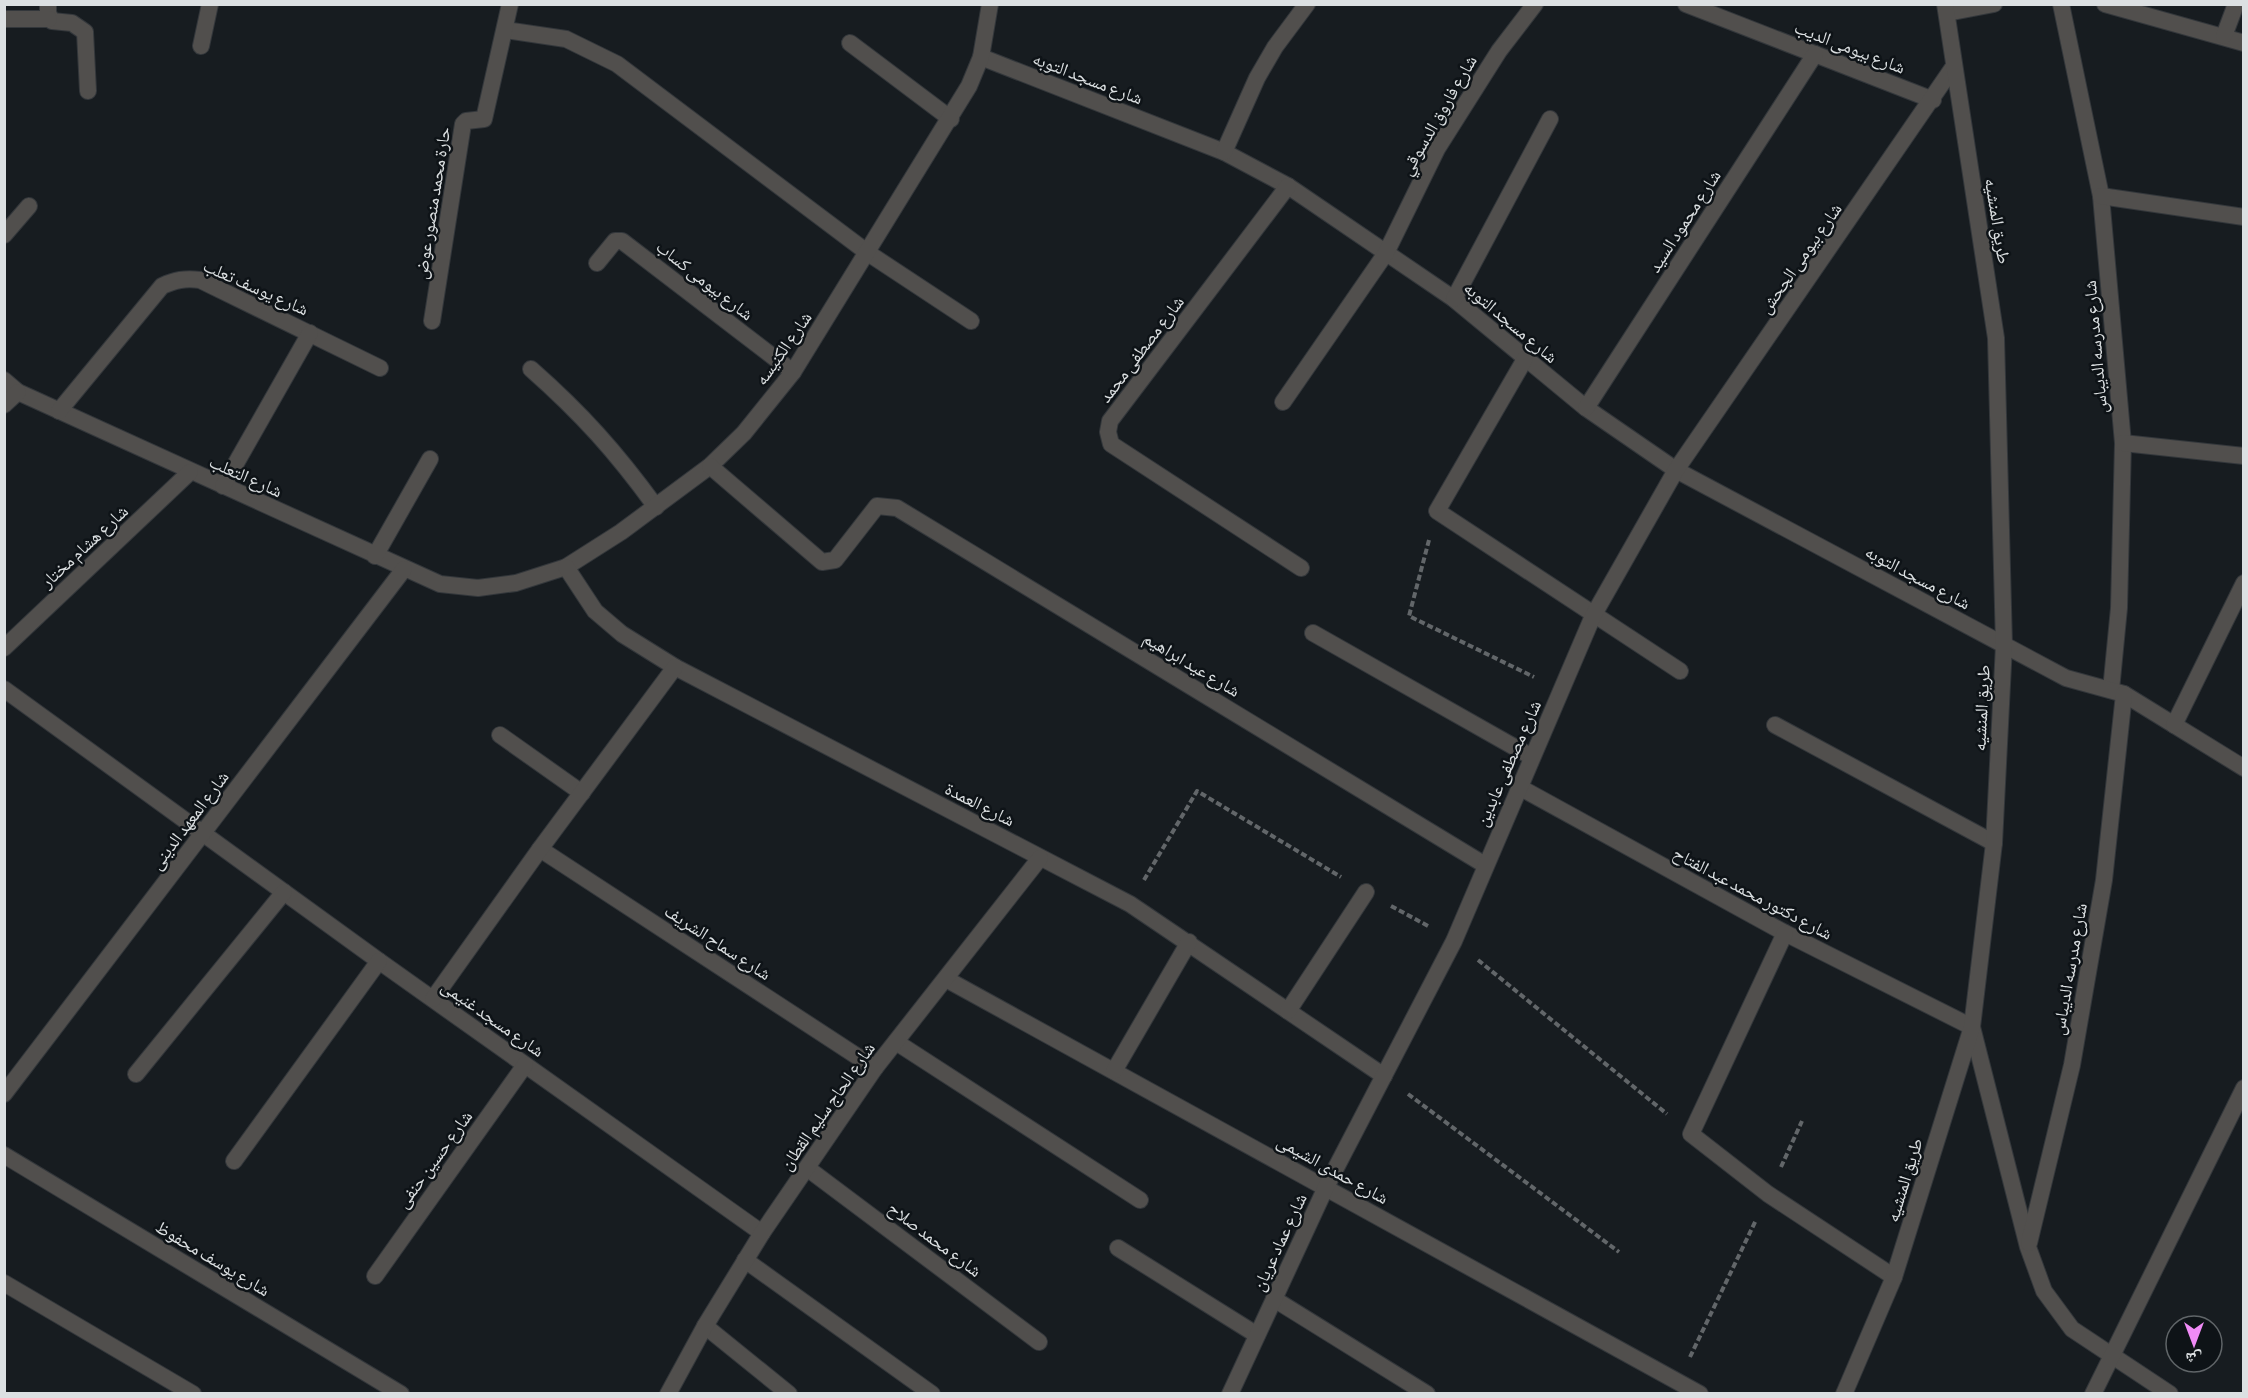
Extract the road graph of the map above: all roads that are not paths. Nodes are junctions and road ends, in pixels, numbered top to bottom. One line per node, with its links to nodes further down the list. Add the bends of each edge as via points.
1 (210, 4): 18 (street)
2 (510, 4): 14 (street, حارة محمد منصور عوض)
3 (990, 4): 20 (street, شارع الكنيسه)
4 (1307, 4): 26 (street, via 1257,78)
5 (1535, 4): 33 (street, شارع فاروق الدسوقي, via 1499,51 1437,149)
6 (1686, 4): 19 (street, شارع بيومى الديب)
7 (1994, 4): 11 (street)
8 (2061, 4): 28 (street, شارع مدرسه الديباس)
9 (2105, 4): 15 (street)
10 (2236, 4): 15 (street)
11 (1946, 9): 21 (street, طريق المنشيه)
12 (49, 12): 13 (street); 22 (street, via 55,22 72,23 85,32)
13 (4, 19)
14 (505, 30): 32 (street, via 566,39 617,64); 36 (street, حارة محمد منصور عوض, via 484,119 463,124)
15 (2224, 36): 17 (street)
16 (850, 43): 24 (street)
17 (2244, 43)
18 (201, 46)
19 (1815, 54): 23 (street, شارع بيومى الديب); 47 (street, شارع محمود السيد)
20 (981, 57): 24 (street, شارع الكنيسه); 26 (street, شارع مسجد التوبه)
21 (1954, 66): 23 (street, شارع بيومى الجحش); 65 (street, طريق المنشيه, via 1996,338)
22 (88, 91)
23 (1933, 100): 53 (street, شارع بيومى الجحش)
24 (951, 119): 32 (street, شارع الكنيسه)
25 (1550, 119): 35 (street)
26 (1224, 152): 27 (street, شارع مسجد التوبه)
27 (1288, 186): 33 (street, شارع مسجد التوبه); 59 (street, شارع مصطفى محمد, via 1110,421 1108,432 1111,444)
28 (2101, 196): 30 (street); 49 (street, شارع مدرسه الديباس)
29 (29, 206): 31 (street)
30 (2244, 217)
31 (4, 235)
32 (868, 253): 37 (street); 42 (street, شارع الكنيسه)
33 (1386, 253): 35 (street, شارع مسجد التوبه); 45 (street, شارع فاروق الدسوقي)
34 (597, 263): 42 (street, شارع بيومى كساب, via 615,241 622,241)
35 (1454, 299): 39 (street, شارع مسجد التوبه)
36 (432, 321)
37 (971, 321)
38 (310, 333): 40 (street, شارع يوسف تعلب); 48 (street, شارع يوسف تعلب, via 200,280 174,280 162,286); 55 (street)
39 (1525, 359): 47 (street, شارع مسجد التوبه); 63 (street, via 1437,511)
40 (380, 368)
41 (531, 369): 56 (street, via 578,410 619,456)
42 (793, 372): 52 (street, شارع الكنيسه, via 744,433)
43 (4, 380): 44 (street, شارع التعلب)
44 (18, 392): 46 (street); 48 (street, شارع التعلب)
45 (1283, 402)
46 (4, 405)
47 (1586, 408): 53 (street, شارع مسجد التوبه)
48 (59, 411): 54 (street, شارع التعلب)
49 (2123, 443): 50 (street); 70 (street, شارع مدرسه الديباس)
50 (2244, 456)
51 (430, 459): 57 (street)
52 (710, 466): 56 (street, شارع الكنيسه); 82 (street, شارع عيد ابراهيم, via 822,562 835,560 877,506 897,508)
53 (1676, 471): 63 (street, شارع مصطفى عابدين); 65 (street, شارع مسجد التوبه)
54 (190, 472): 55 (street, شارع التعلب); 66 (street, شارع هشام مختار)
55 (223, 486): 57 (street, شارع التعلب)
56 (656, 507): 58 (street, شارع الكنيسه)
57 (375, 556): 60 (street, شارع التعلب)
58 (566, 567): 62 (street, شارع الكنيسه, via 516,583); 67 (street, شارع العمدة, via 595,611 622,634)
59 (1301, 568)
60 (404, 569): 62 (street, شارع التعلب, via 440,584); 78 (street, شارع المعهد الدينى)
61 (2244, 583): 72 (street)
62 (478, 588)
63 (1593, 616): 68 (street); 74 (street, شارع مصطفى عابدين)
64 (1313, 633): 74 (street)
65 (2004, 645): 70 (street, شارع مسجد التوبه, via 2066,678); 79 (street, طريق المنشيه)
66 (4, 648)
67 (675, 668): 77 (street); 81 (street, شارع العمدة)
68 (1680, 671)
69 (4, 689): 78 (street, شارع مسجد غنيمى)
70 (2118, 692): 72 (street, شارع مسجد التوبه); 106 (street, شارع مدرسه الديباس, via 2104,880 2074,1053)
71 (1775, 725): 79 (street)
72 (2174, 725): 75 (street, شارع مسجد التوبه)
73 (500, 735): 77 (street)
74 (1532, 757): 76 (street, شارع مصطفى عابدين)
75 (2244, 768)
76 (1519, 788): 82 (street, شارع مصطفى عابدين); 85 (street, شارع دكتور محمد عبد الفتاح)
77 (582, 793): 80 (street)
78 (202, 834): 83 (street, شارع مسجد غنيمى); 99 (street, شارع المعهد الدينى)
79 (1994, 843): 91 (street, طريق المنشيه)
80 (540, 849): 89 (street); 94 (street, شارع سماح الشريف)
81 (1040, 858): 86 (street, شارع العمدة, via 1130,904); 88 (street, شارع الحاج سليم القطان)
82 (1485, 865): 97 (street, شارع مصطفى عابدين, via 1454,941)
83 (284, 892): 87 (street, شارع مسجد غنيمى); 96 (street)
84 (1366, 892): 90 (street)
85 (1785, 933): 91 (street, شارع دكتور محمد عبد الفتاح); 110 (street, via 1691,1134 1768,1194)
86 (1189, 942): 90 (street, شارع العمدة); 95 (street)
87 (379, 961): 89 (street, شارع مسجد غنيمى); 101 (street)
88 (946, 979): 92 (street, شارع الحاج سليم القطان); 95 (street, شارع حمدى الشيمى)
89 (433, 999): 93 (street, شارع مسجد غنيمى)
90 (1288, 1011): 97 (street, شارع العمدة)
91 (1972, 1027): 106 (street); 110 (street, طريق المنشيه)
92 (896, 1042): 94 (street, شارع الحاج سليم القطان); 104 (street)
93 (525, 1065): 105 (street, شارع مسجد غنيمى); 109 (street, شارع حسين حنفى)
94 (875, 1068): 102 (street, شارع الحاج سليم القطان)
95 (1114, 1071): 103 (street, شارع حمدى الشيمى)
96 (136, 1074)
97 (1384, 1076): 103 (street, شارع عماد عريان)
98 (2244, 1088): 116 (street)
99 (4, 1094)
100 (4, 1155): 118 (street, شارع يوسف محفوظ)
101 (234, 1161)
102 (807, 1168): 105 (street, شارع الحاج سليم القطان); 115 (street, شارع محمد صلاح)
103 (1326, 1187): 112 (street, شارع عماد عريان); 124 (street, شارع حمدى الشيمى)
104 (1140, 1200)
105 (762, 1233): 108 (street, شارع الحاج سليم القطان)
106 (2028, 1247): 116 (street, via 2044,1291 2072,1329)
107 (1118, 1248): 114 (street)
108 (745, 1260): 113 (street, شارع الحاج سليم القطان); 121 (street)
109 (375, 1276)
110 (1894, 1277): 125 (street, طريق المنشيه)
111 (4, 1283): 117 (street)
112 (1274, 1299): 114 (street, شارع عماد عريان); 123 (street)
113 (705, 1326): 119 (street, شارع الحاج سليم القطان); 120 (street)
114 (1257, 1335): 122 (street, شارع عماد عريان)
115 (1039, 1342)
116 (2111, 1357): 126 (street); 127 (street)
117 (193, 1394)
118 (401, 1394)
119 (668, 1394)
120 (789, 1394)
121 (932, 1394)
122 (1230, 1394)
123 (1427, 1394)
124 (1700, 1394)
125 (1844, 1394)
126 (2093, 1394)
127 (2170, 1394)

